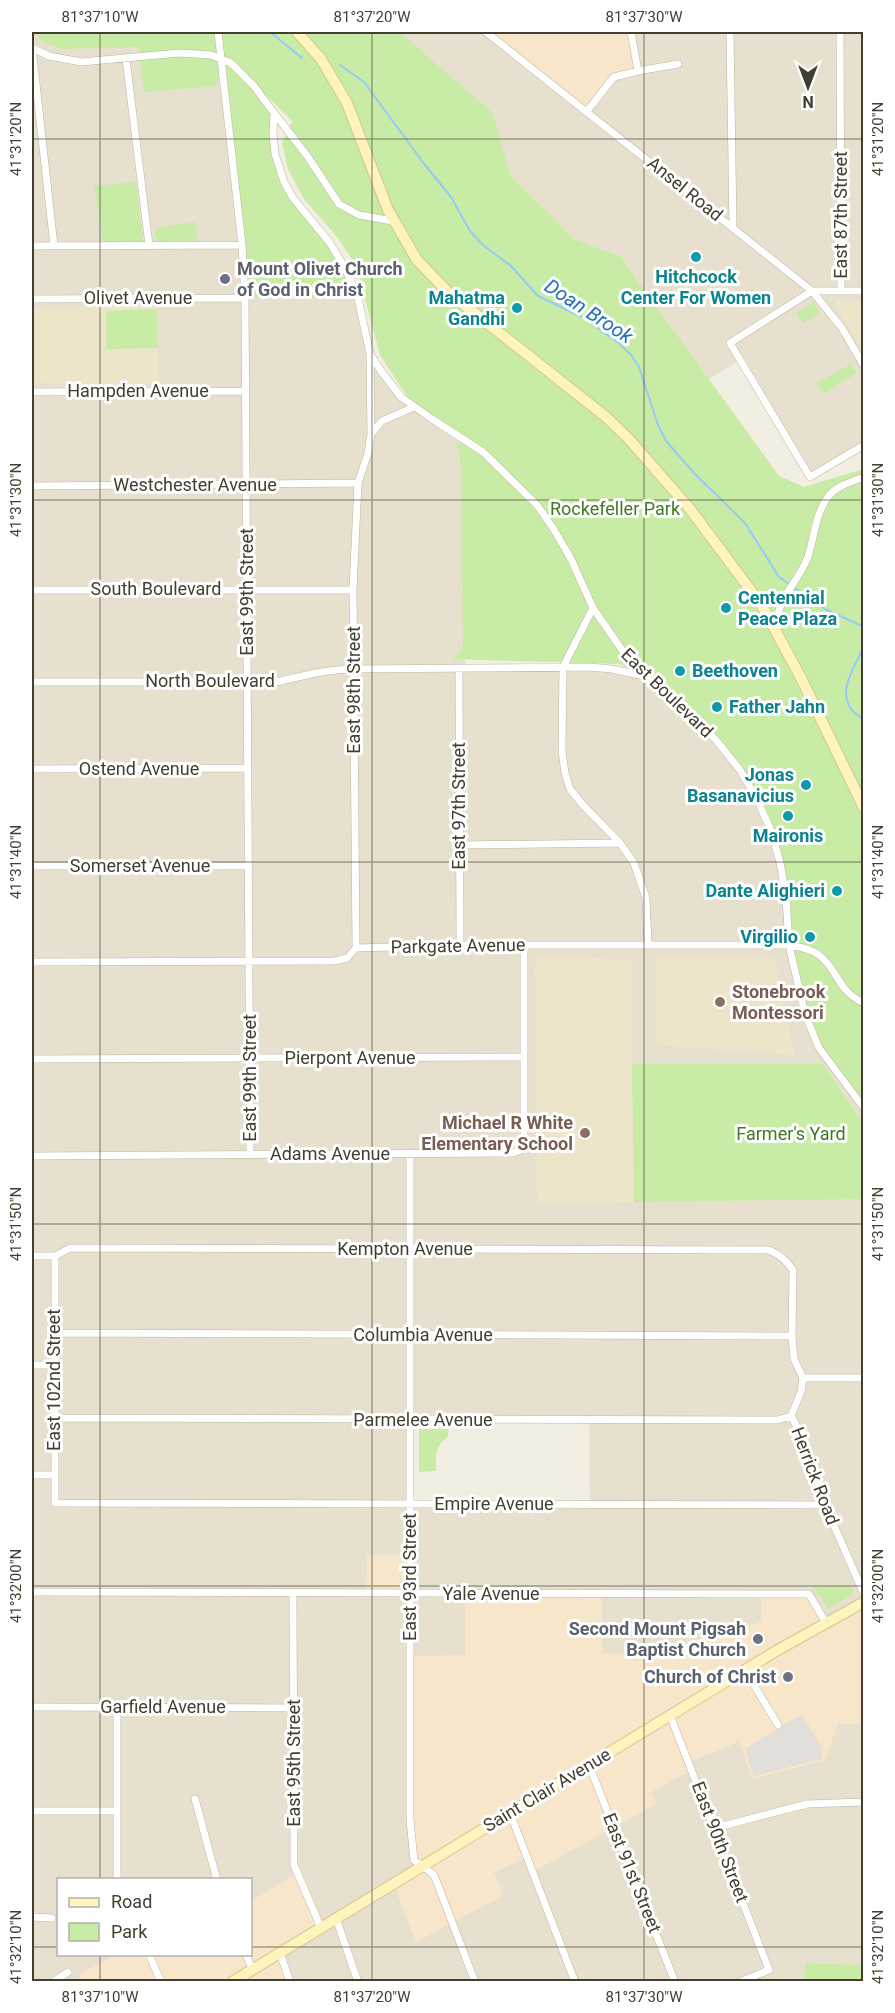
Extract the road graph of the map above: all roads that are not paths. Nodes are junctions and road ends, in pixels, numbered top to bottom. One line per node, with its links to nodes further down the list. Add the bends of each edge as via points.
1 (218, 32): 8 (street, East 99th Street)
2 (297, 32): 14 (main road, via 347,104)
3 (486, 32): 12 (street, Ansel Road)
4 (631, 32): 11 (street)
5 (730, 32): 15 (street)
6 (840, 32): 21 (street, East 87th Street)
7 (32, 48): 9 (street, via 64,60); 19 (street)
8 (222, 58): 9 (street, via 179,53); 13 (street, via 241,71); 17 (street, East 99th Street)
9 (126, 59): 16 (street)
10 (678, 64): 11 (street)
11 (638, 70): 12 (street, via 614,77)
12 (587, 111): 15 (street, Ansel Road)
13 (274, 113): 14 (street, via 339,204 358,215); 25 (street, East Boulevard, via 280,172 293,198 330,243 346,270 358,298)
14 (393, 221): 40 (main road, via 414,256 448,292 628,438 690,509)
15 (733, 228): 20 (street, Ansel Road)
16 (149, 245): 17 (street); 19 (street)
17 (242, 245): 23 (street, East 99th Street)
18 (32, 246): 19 (street)
19 (54, 246)
20 (812, 291): 21 (street); 26 (street, Ansel Road, via 842,328); 31 (street, via 730,343 810,477)
21 (841, 291): 22 (street)
22 (864, 291)
23 (245, 298): 24 (street, Olivet Avenue); 27 (street, East 99th Street)
24 (32, 299)
25 (370, 354): 29 (street, East Boulevard, via 393,388); 30 (street, East 98th Street)
26 (864, 366)
27 (245, 391): 28 (street, Hampden Avenue); 34 (street, East 99th Street)
28 (32, 392)
29 (414, 407): 30 (street, via 382,421); 41 (street, East Boulevard, via 483,452 537,505 571,559)
30 (371, 434): 33 (street, East 98th Street)
31 (864, 445)
32 (864, 477): 39 (street, via 841,486 827,498 816,519 808,559)
33 (358, 483): 34 (street, Westchester Avenue); 38 (street, East 98th Street)
34 (247, 485): 35 (street, Westchester Avenue); 36 (street, East 99th Street)
35 (32, 486)
36 (247, 589): 37 (street, South Boulevard); 38 (street, South Boulevard); 47 (street, East 99th Street)
37 (32, 590)
38 (353, 590): 45 (street, East 98th Street)
39 (785, 594): 40 (street); 42 (street)
40 (756, 597): 42 (main road)
41 (593, 608): 43 (street); 46 (street, East Boulevard)
42 (777, 633): 51 (main road)
43 (563, 667): 44 (street, North Boulevard); 46 (street, North Boulevard, via 612,669); 52 (street, via 562,751 570,789)
44 (459, 668): 45 (street, North Boulevard); 53 (street, East 97th Street)
45 (355, 669): 47 (street, North Boulevard, via 276,682); 60 (street, East 98th Street)
46 (644, 676): 59 (street, East Boulevard, via 723,747 758,801 780,862)
47 (246, 681): 48 (street, North Boulevard); 49 (street, East 99th Street)
48 (32, 682)
49 (248, 768): 50 (street, Ostend Avenue); 55 (street, East 99th Street)
50 (32, 769)
51 (864, 808)
52 (620, 843): 53 (street); 58 (street, via 642,884)
53 (460, 844): 56 (street, East 97th Street)
54 (32, 866): 55 (street, Somerset Avenue)
55 (248, 866): 62 (street, East 99th Street)
56 (460, 945): 57 (street, Parkgate Avenue); 60 (street, Parkgate Avenue)
57 (524, 945): 58 (street, Parkgate Avenue); 64 (street)
58 (648, 945): 59 (street, Parkgate Avenue)
59 (789, 945): 63 (street, Parkgate Avenue, via 820,956 845,992); 67 (street, East Boulevard, via 811,1032 830,1065)
60 (356, 948): 62 (street, Parkgate Avenue, via 347,958 335,961)
61 (32, 962): 62 (street, Parkgate Avenue)
62 (249, 962): 66 (street, East 99th Street)
63 (864, 1004)
64 (524, 1057): 66 (street, Pierpont Avenue); 69 (street, Adams Avenue, via 521,1150 513,1154)
65 (32, 1059): 66 (street, Pierpont Avenue)
66 (249, 1059): 68 (street, East 99th Street)
67 (864, 1108)
68 (250, 1154): 69 (street, Adams Avenue); 70 (street, Adams Avenue)
69 (410, 1155): 71 (street, East 93rd Street)
70 (32, 1156)
71 (410, 1249): 73 (street, Kempton Avenue, via 70,1248); 75 (street, East 93rd Street); 76 (street, Kempton Avenue, via 769,1250 779,1254 793,1270)
72 (32, 1256): 73 (street, Kempton Avenue)
73 (55, 1256): 74 (street, East 102nd Street)
74 (54, 1333): 75 (street, Columbia Avenue); 78 (street, East 102nd Street)
75 (410, 1335): 76 (street, Columbia Avenue); 83 (street, East 93rd Street)
76 (792, 1335): 79 (street, via 794,1359)
77 (32, 1365): 78 (street)
78 (54, 1365): 82 (street, East 102nd Street)
79 (803, 1378): 80 (street); 81 (street, Herrick Road)
80 (864, 1378)
81 (791, 1416): 83 (street, Parmelee Avenue, via 777,1420); 88 (street, Herrick Road)
82 (54, 1418): 83 (street, Parmelee Avenue); 85 (street, East 102nd Street)
83 (410, 1420): 87 (street, East 93rd Street)
84 (32, 1475): 85 (street)
85 (54, 1475): 86 (street, East 102nd Street)
86 (55, 1503): 87 (street, Empire Avenue)
87 (410, 1504): 88 (street, Empire Avenue); 91 (street, East 93rd Street)
88 (825, 1505): 92 (street, Herrick Road)
89 (32, 1592): 90 (street, Yale Avenue)
90 (293, 1593): 91 (street, Yale Avenue); 98 (street, East 95th Street)
91 (410, 1594): 94 (street, Yale Avenue, via 809,1594); 108 (street, East 93rd Street, via 410,1820 414,1860)
92 (864, 1594)
93 (864, 1602): 94 (main road, Saint Clair Avenue)
94 (826, 1623): 95 (main road, Saint Clair Avenue)
95 (746, 1670): 99 (main road, Saint Clair Avenue); 100 (street)
96 (32, 1707): 97 (street, Garfield Avenue)
97 (117, 1707): 98 (street, Garfield Avenue); 105 (street)
98 (294, 1708): 114 (street, East 95th Street, via 294,1865)
99 (670, 1715): 101 (main road, Saint Clair Avenue); 107 (street, East 90th Street)
100 (778, 1725)
101 (589, 1765): 106 (main road, Saint Clair Avenue); 127 (street, East 91st Street)
102 (195, 1799): 110 (street)
103 (864, 1802): 107 (street, via 807,1804)
104 (32, 1810): 105 (street)
105 (116, 1811): 109 (street)
106 (510, 1813): 108 (main road, Saint Clair Avenue); 126 (street)
107 (715, 1828): 128 (street, East 90th Street, via 769,1970)
108 (423, 1867): 113 (main road, Saint Clair Avenue); 125 (street, East 93rd Street, via 436,1880)
109 (117, 1878)
110 (216, 1878)
111 (32, 1917): 112 (street)
112 (52, 1918)
113 (336, 1918): 114 (main road, Saint Clair Avenue); 124 (street)
114 (321, 1928): 115 (main road, Saint Clair Avenue)
115 (280, 1953): 118 (main road, Saint Clair Avenue); 123 (street)
116 (150, 1956): 121 (street)
117 (247, 1956): 118 (street)
118 (252, 1970): 122 (main road, Saint Clair Avenue)
119 (68, 1972): 120 (street)
120 (53, 1982)
121 (161, 1982)
122 (232, 1982)
123 (290, 1982)
124 (358, 1982)
125 (475, 1982)
126 (575, 1982)
127 (675, 1982)
128 (740, 1982)

